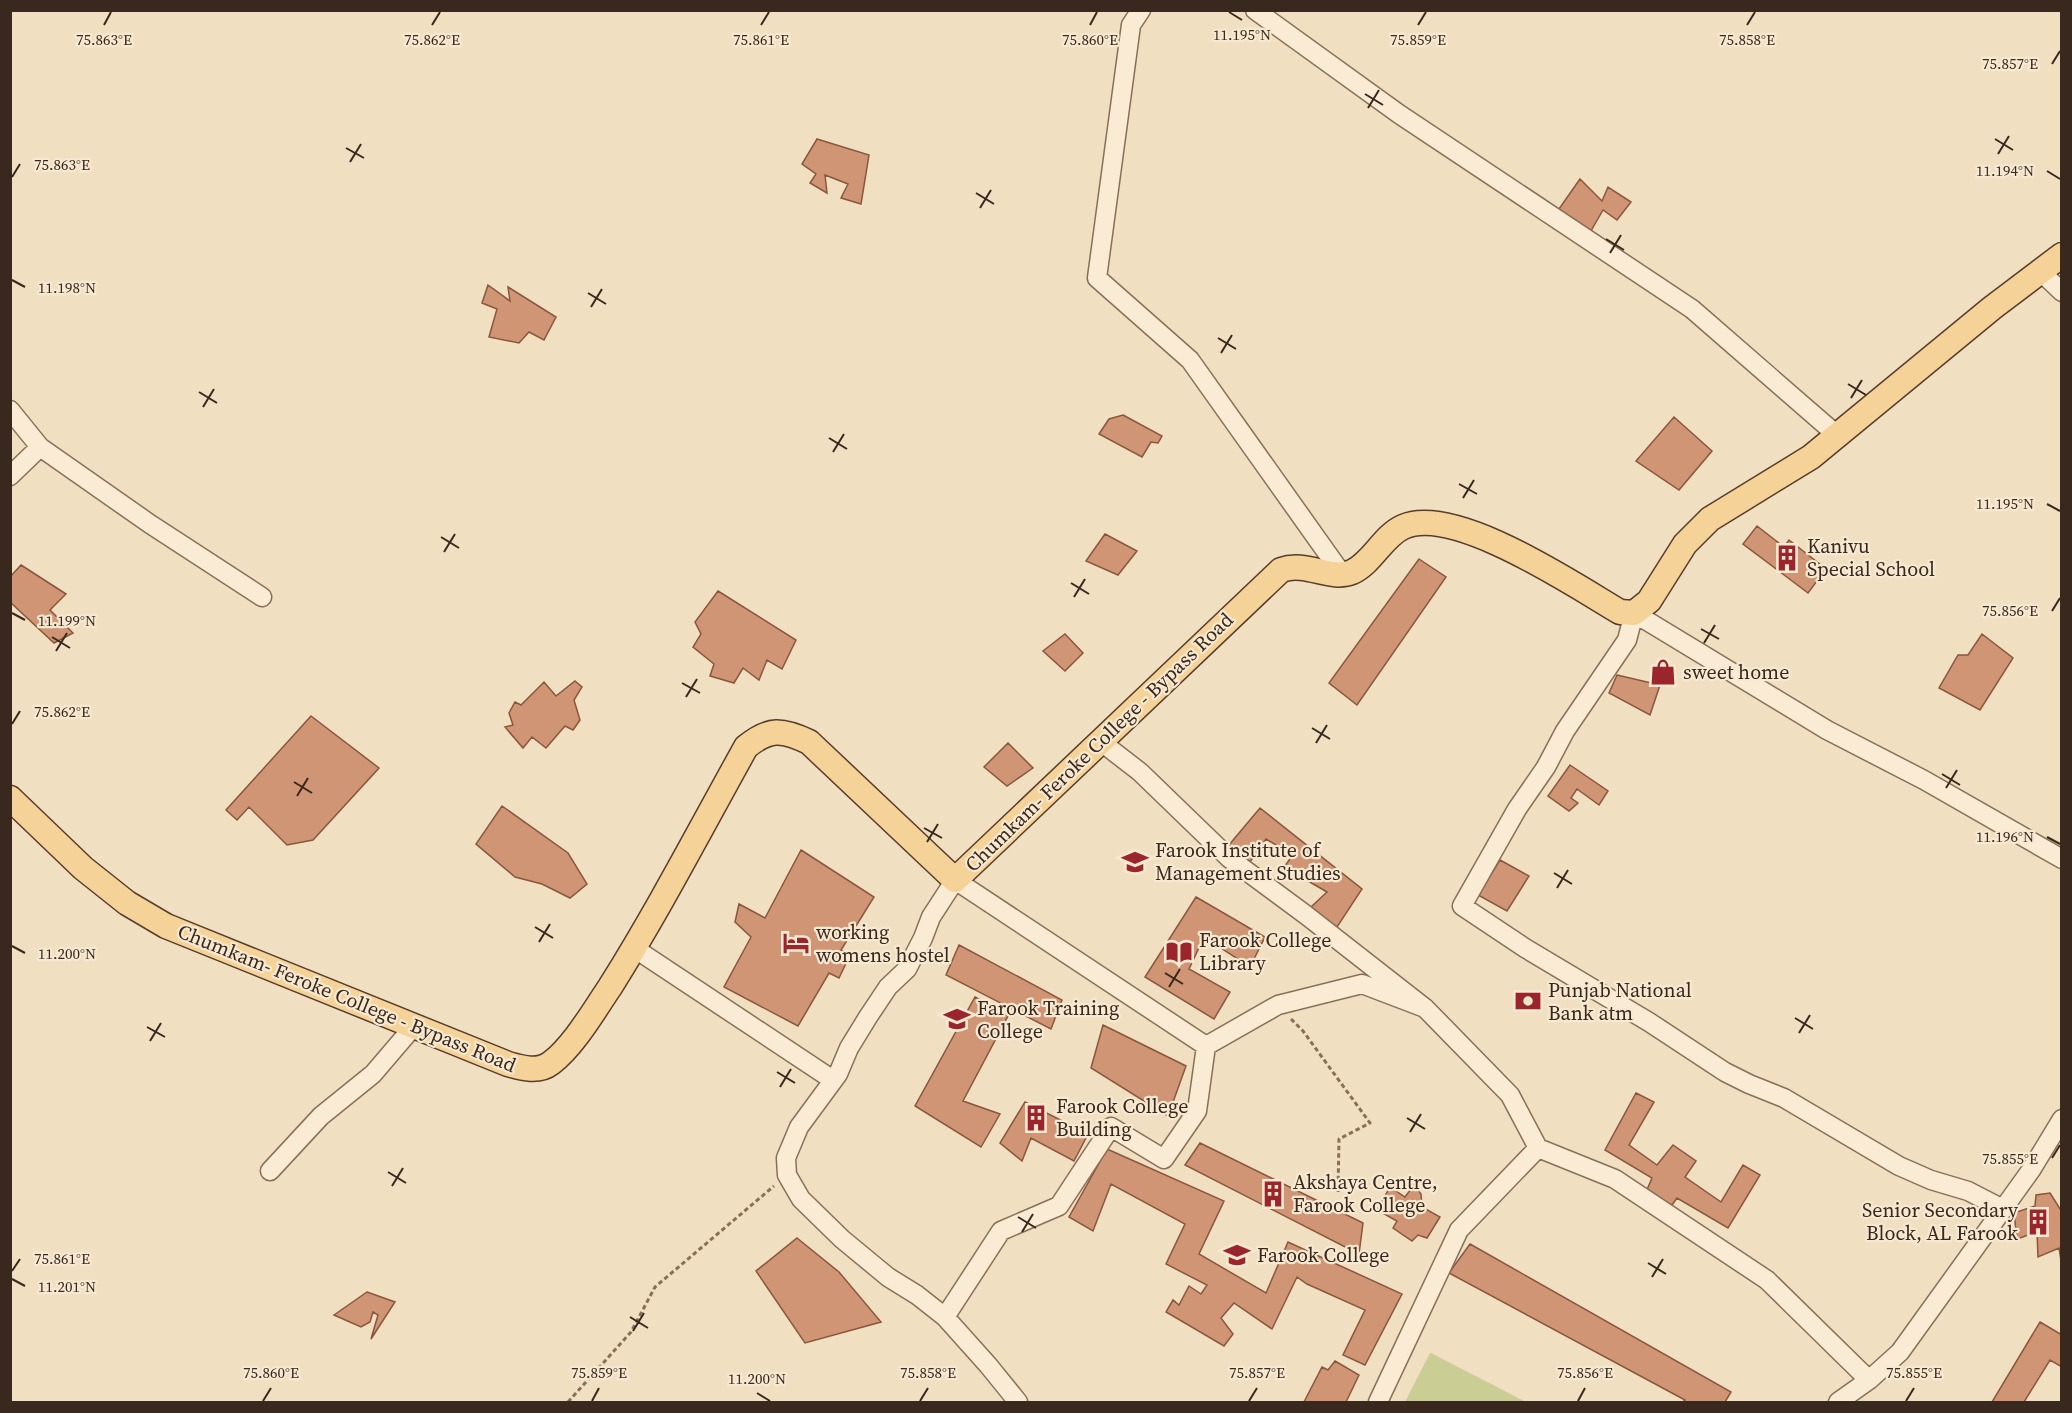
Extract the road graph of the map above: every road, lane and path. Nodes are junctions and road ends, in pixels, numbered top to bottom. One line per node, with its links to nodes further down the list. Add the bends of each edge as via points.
1 (1141, 10): 10 (street, via 1131,26 1097,278 1190,360)
2 (1255, 10): 7 (street, via 1399,114 1692,309)
3 (2061, 255): 4 (main road)
4 (2041, 272): 5 (street); 7 (main road)
5 (2061, 292)
6 (10, 410): 8 (street)
7 (1838, 436): 12 (main road, via 1811,458 1710,519 1685,544 1649,601)
8 (40, 447): 9 (street); 11 (street)
9 (10, 476)
10 (1342, 574): 12 (main road, via 1353,572 1401,528 1431,522 1475,534 1531,560 1620,612); 13 (main road, Chumkam- Feroke College - Bypass Road, via 1302,566 1281,570)
11 (262, 597)
12 (1635, 613): 15 (street, via 1827,730); 28 (street, via 1627,640 1565,731 1462,906 1649,1022 1687,1040 1725,1072 1784,1098 1899,1166 1968,1191)
13 (1100, 741): 16 (main road, Chumkam- Feroke College - Bypass Road); 19 (street, via 1140,772 1229,858)
14 (10, 798): 20 (main road, Chumkam- Feroke College - Bypass Road, via 83,868 127,903 166,926)
15 (2061, 859)
16 (955, 880): 17 (main road, Chumkam- Feroke College - Bypass Road, via 809,742 778,731 760,736 746,747); 21 (street); 22 (street, via 931,917 907,969 888,987 868,1017)
17 (634, 948): 20 (main road, Chumkam- Feroke College - Bypass Road, via 594,1011 549,1065 530,1070 508,1064); 22 (street)
18 (1278, 1005): 19 (street, via 1362,984); 21 (street); 27 (path, via 1303,1031 1370,1123 1339,1139)
19 (1425, 1008): 24 (street, via 1510,1095)
20 (414, 1026): 25 (street, via 372,1074 321,1116)
21 (1206, 1046): 29 (street, via 1197,1111 1164,1159 1111,1127 1059,1206 1001,1231)
22 (833, 1080): 26 (street, via 799,1127 786,1158)
23 (2061, 1119): 28 (street)
24 (1538, 1148): 30 (street, via 1615,1179 1767,1280); 33 (street, via 1459,1230)
25 (270, 1171)
26 (787, 1175): 29 (street, via 801,1199 842,1239); 31 (path, via 655,1287 631,1332)
27 (1338, 1192)
28 (2003, 1209): 30 (street, via 1900,1352)
29 (945, 1317): 32 (street)
30 (1869, 1380): 34 (street)
31 (568, 1402)
32 (1018, 1402)
33 (1378, 1402)
34 (1838, 1402)

